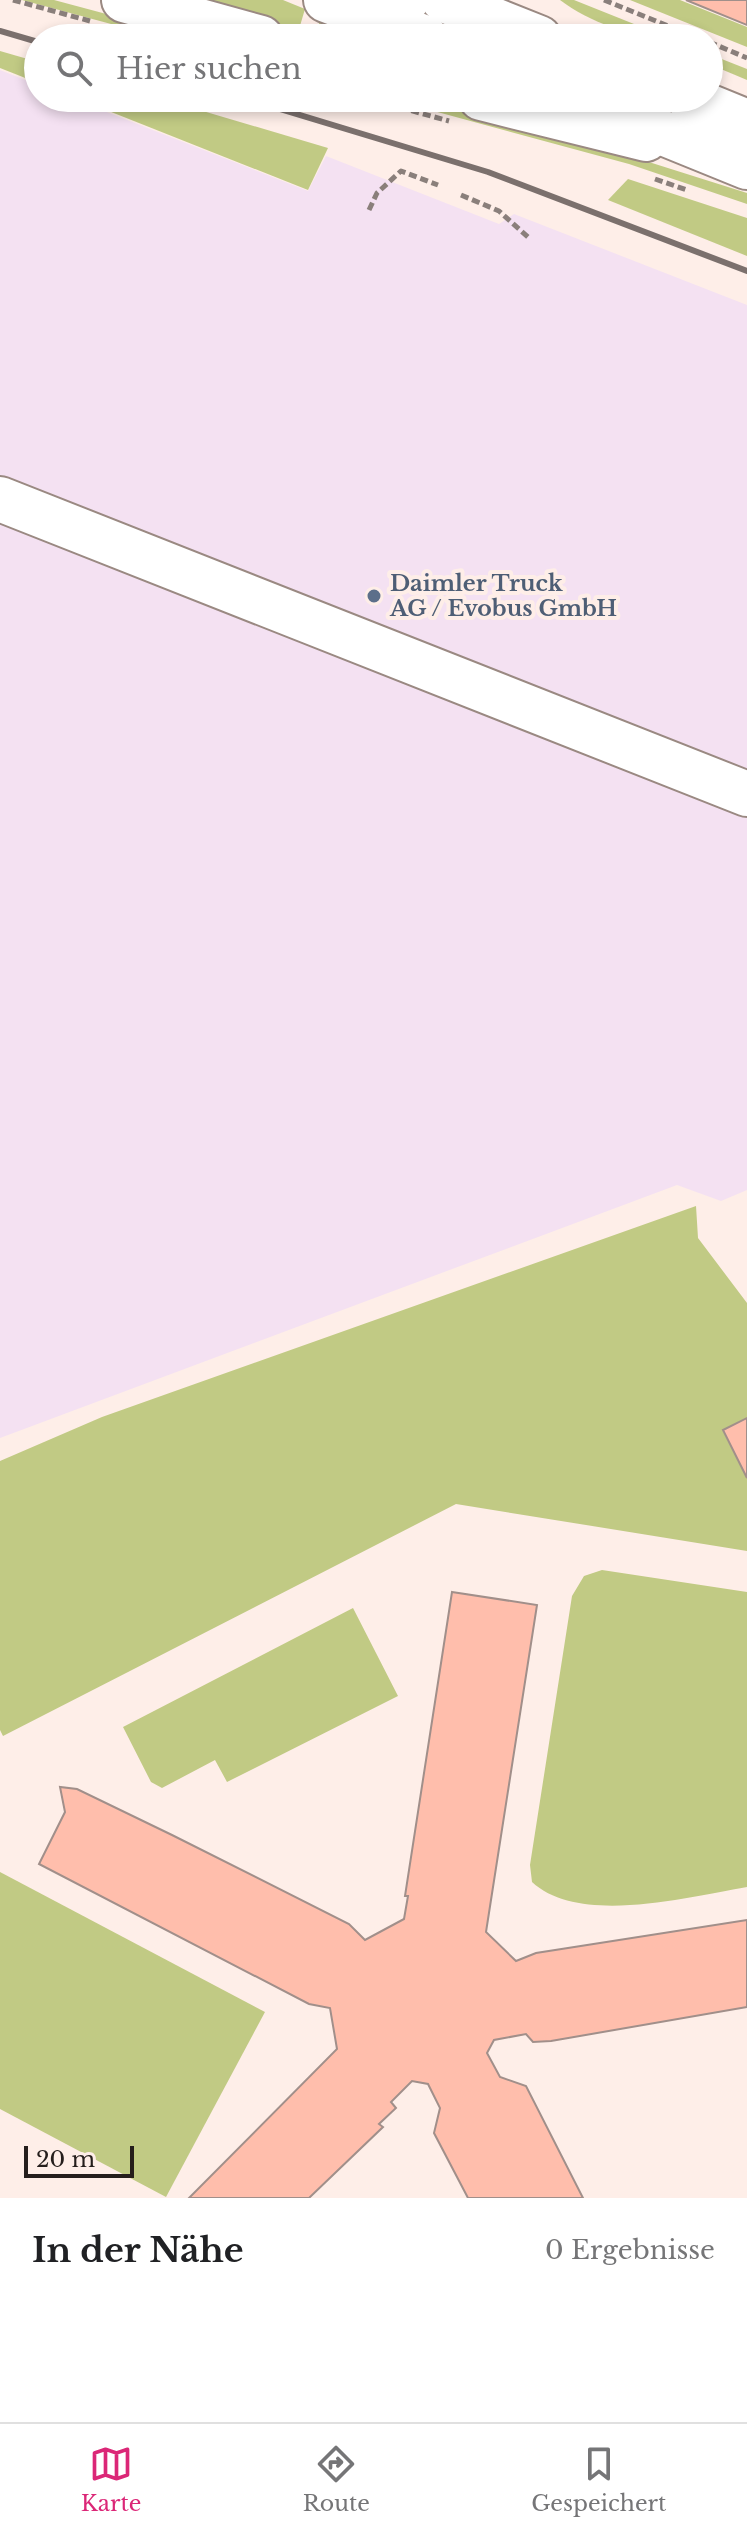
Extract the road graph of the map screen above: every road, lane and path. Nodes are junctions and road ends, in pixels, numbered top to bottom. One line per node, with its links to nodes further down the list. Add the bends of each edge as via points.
1 (13, 0): 7 (path)
2 (326, 0): 6 (main road)
3 (444, 0): 10 (main road)
4 (524, 0): 11 (main road)
5 (604, 0): 12 (path)
6 (393, 8): 9 (main road)
7 (110, 11): 8 (main road)
8 (183, 24)
9 (411, 24)
10 (504, 24)
11 (540, 24)
12 (663, 24)
13 (723, 48): 14 (path)
14 (747, 58)
15 (537, 112): 19 (main road)
16 (611, 112): 19 (main road)
17 (722, 112): 18 (main road)
18 (747, 122)
19 (732, 161)
20 (438, 185): 22 (path, via 401,171 377,193)
21 (461, 195): 23 (path, via 499,211)
22 (369, 210)
23 (529, 238)
24 (0, 499): 25 (main road)
25 (747, 794)

